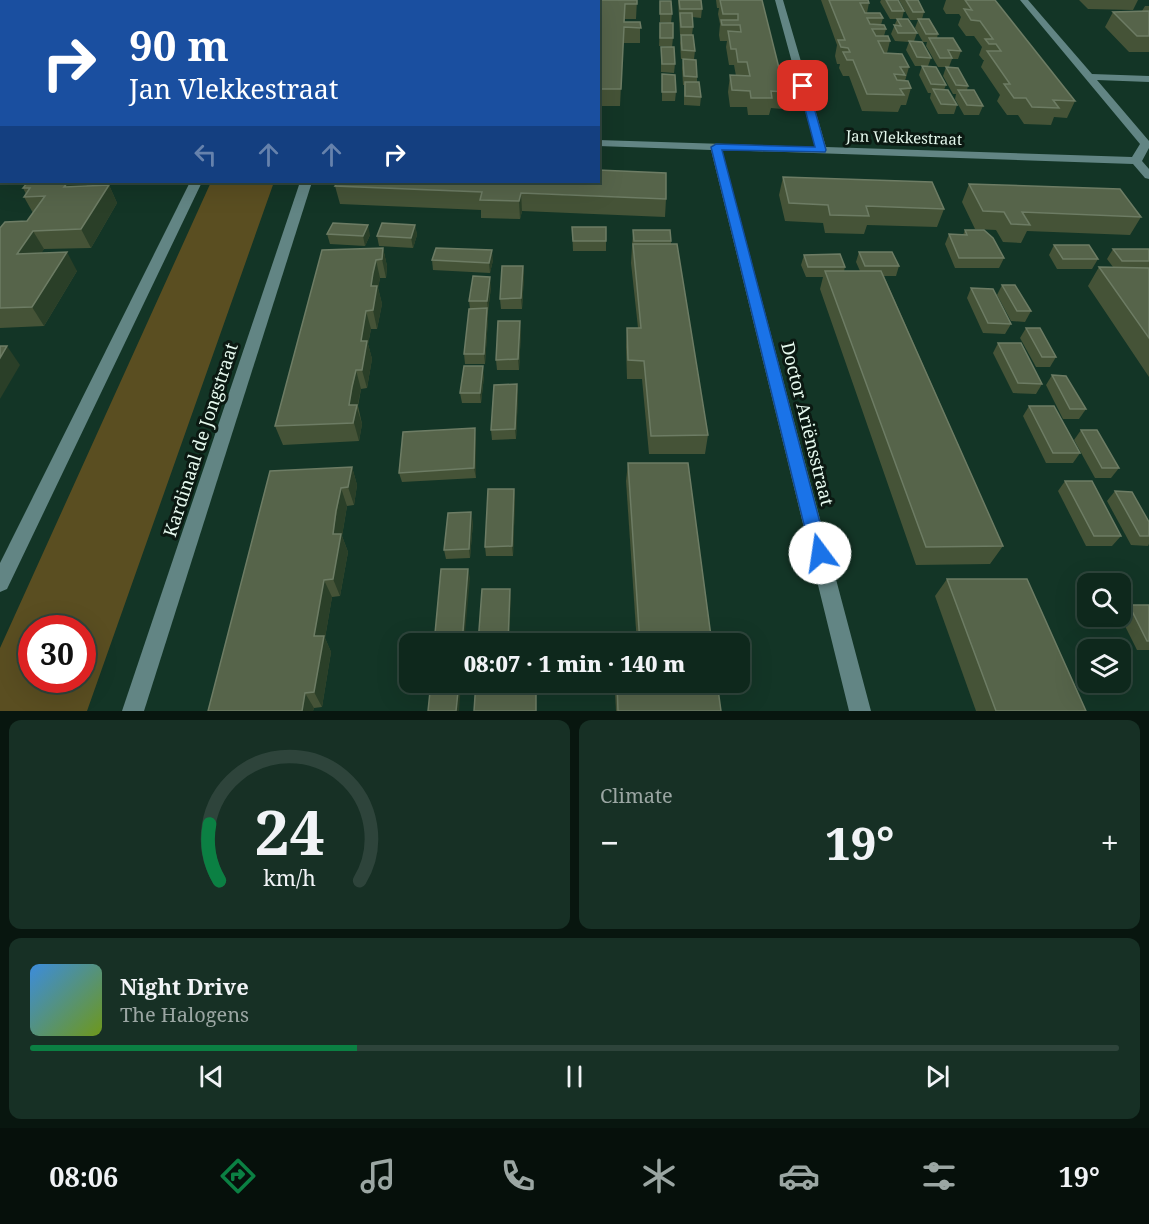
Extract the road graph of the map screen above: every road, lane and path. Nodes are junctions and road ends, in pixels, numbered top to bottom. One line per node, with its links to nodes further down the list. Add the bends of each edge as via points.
1 (779, 0): 7 (street)
2 (1024, 0): 3 (street)
3 (1090, 77): 4 (street); 8 (street, via 1146,144)
4 (1149, 79)
5 (600, 143): 6 (street, Jan Vlekkestraat)
6 (716, 147): 7 (street, Jan Vlekkestraat); 14 (street, Doctor Ariënsstraat)
7 (821, 150): 8 (street, Jan Vlekkestraat)
8 (1136, 161): 9 (street)
9 (1149, 176)
10 (196, 183): 12 (street)
11 (306, 183): 13 (street, Kardinaal de Jongstraat)
12 (0, 583)
13 (133, 711)
14 (860, 711)

